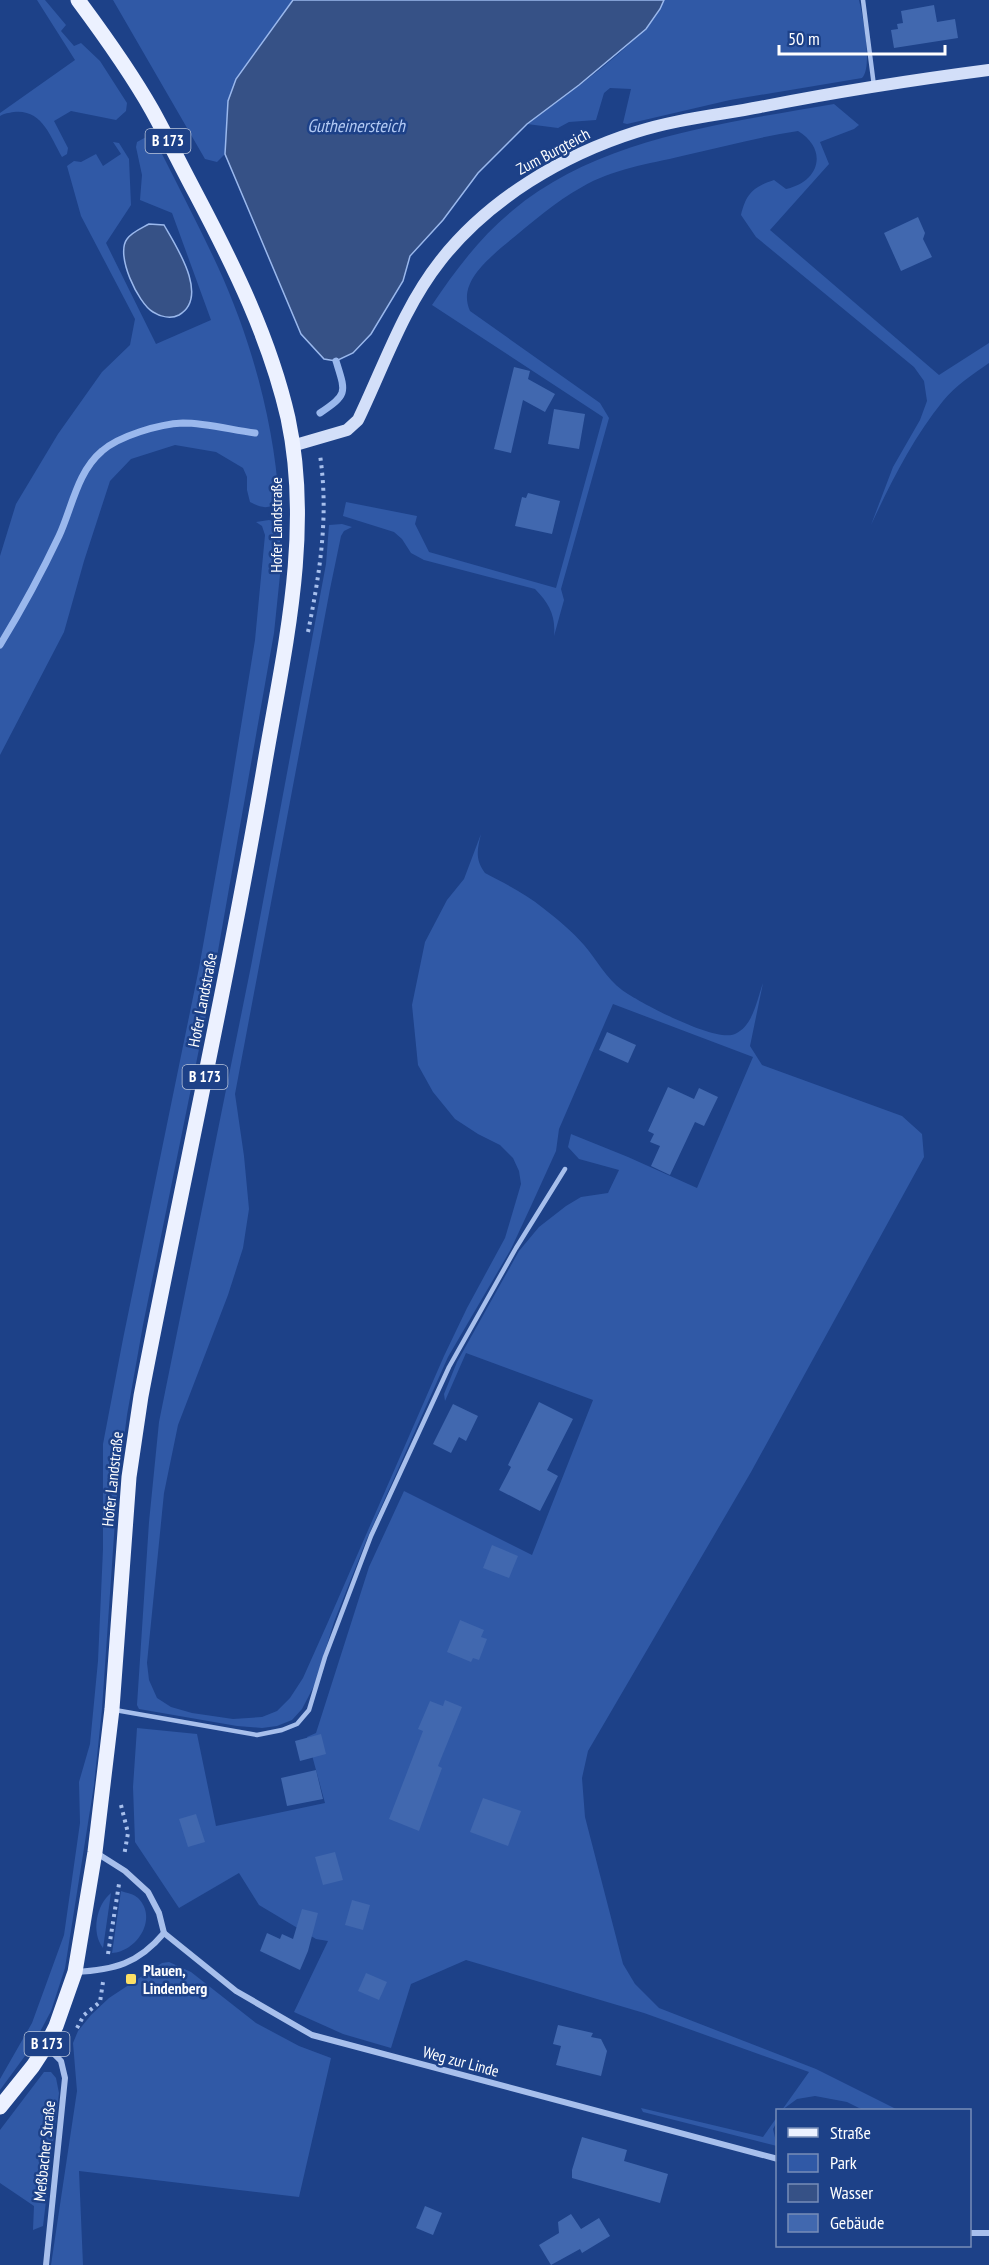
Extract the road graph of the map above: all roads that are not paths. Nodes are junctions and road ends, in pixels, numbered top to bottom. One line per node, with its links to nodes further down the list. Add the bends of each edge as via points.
1 (78, 0): 5 (main road, Hofer Landstraße / B 173, via 114,48 151,109 244,291 275,373)
2 (863, 0): 4 (lane)
3 (989, 70): 4 (street, Zum Burgteich)
4 (874, 86): 5 (street, Zum Burgteich, via 638,131 564,160 519,188 471,227 441,259 401,324 358,420 347,430)
5 (292, 446): 7 (main road, Hofer Landstraße / B 173, via 298,501 291,608 249,857 141,1396 129,1477)
6 (565, 1169): 7 (lane, via 449,1367 371,1536 309,1710 297,1724 257,1735)
7 (112, 1709): 8 (main road, Hofer Landstraße / B 173)
8 (95, 1852): 9 (street, via 148,1892); 10 (main road, Hofer Landstraße / B 173)
9 (164, 1933): 10 (street, via 146,1952 125,1964); 13 (street, Weg zur Linde, via 236,1991 312,2035)
10 (75, 1972): 11 (main road, Hofer Landstraße / B 173)
11 (46, 2046): 12 (main road, Hofer Landstraße / B 173); 16 (street, Meßbacher Straße, via 61,2061 64,2078)
12 (0, 2107)
13 (776, 2159)
14 (971, 2233): 15 (street)
15 (989, 2233)
16 (46, 2265)

